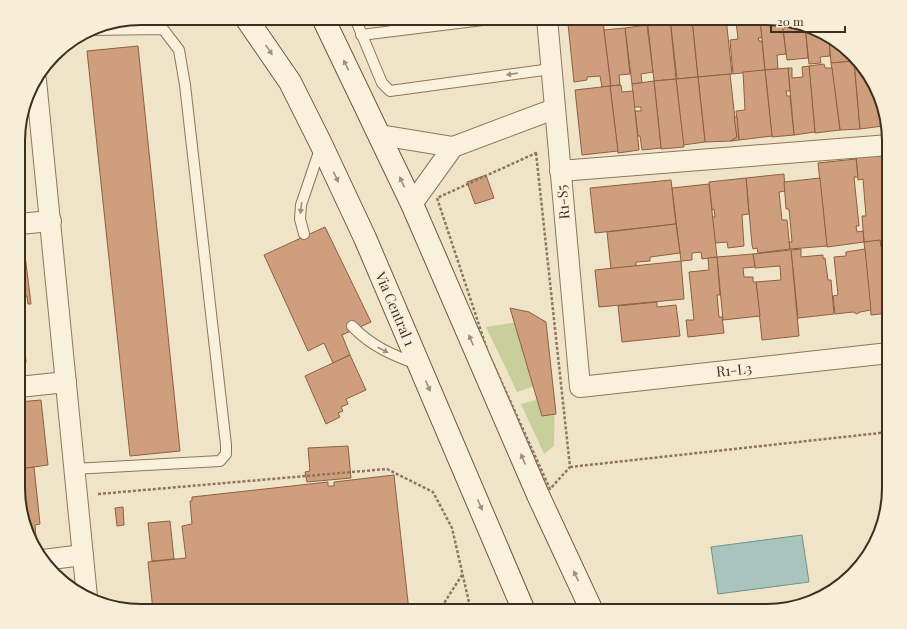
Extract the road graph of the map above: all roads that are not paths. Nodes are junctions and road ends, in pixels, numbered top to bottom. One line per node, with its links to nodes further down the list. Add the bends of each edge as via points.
1 (251, 25): 14 (main road, Via Central 1, one-way to 14, via 290,82)
2 (326, 25): 13 (main road, one-way to 2)
3 (357, 25): 9 (lane)
4 (395, 25): 8 (lane)
5 (438, 25): 8 (lane)
6 (548, 25): 10 (street, R1-S5)
7 (109, 29): 28 (lane, via 163,28 179,50 226,454 220,461)
8 (395, 30): 9 (lane)
9 (361, 35): 10 (lane, one-way to 9, via 390,91 382,83)
10 (551, 69): 12 (street, R1-S5)
11 (37, 90): 19 (street)
12 (554, 109): 16 (street); 17 (street, R1-S5)
13 (380, 135): 16 (street); 18 (main road, one-way to 13)
14 (321, 144): 21 (lane, one-way to 21, via 301,205 300,219); 24 (main road, Via Central 1, one-way to 24, via 365,238)
15 (882, 146): 17 (street)
16 (453, 147): 18 (street)
17 (560, 171): 27 (street, R1-S5)
18 (412, 204): 33 (main road, one-way to 18, via 538,495)
19 (51, 221): 20 (street); 25 (street)
20 (25, 223)
21 (304, 234)
22 (352, 326): 24 (lane, one-way to 24, via 374,346)
23 (882, 354): 27 (street, R1-L3)
24 (419, 365): 32 (main road, Via Central 1, one-way to 32)
25 (66, 382): 26 (street); 28 (street)
26 (25, 386)
27 (580, 387)
28 (73, 469): 29 (street)
29 (83, 555): 30 (street); 31 (street)
30 (49, 559)
31 (86, 590)
32 (521, 604)
33 (589, 604)

